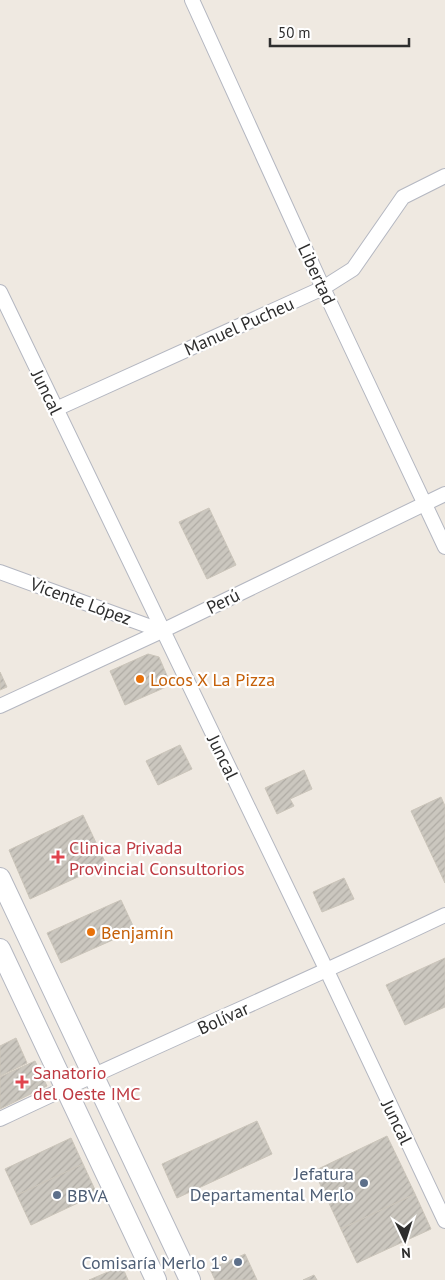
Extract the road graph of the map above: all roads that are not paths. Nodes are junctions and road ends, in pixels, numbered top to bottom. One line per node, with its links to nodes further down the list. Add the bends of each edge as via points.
1 (192, 0): 3 (street, Libertad)
2 (445, 176): 3 (street, Manuel Pucheu, via 403,197 353,269)
3 (323, 288): 5 (street, Manuel Pucheu); 7 (street, Libertad)
4 (0, 292): 5 (street, Juncal)
5 (56, 409): 10 (street, Juncal)
6 (445, 494): 7 (street, Perú)
7 (424, 503): 8 (street, Libertad); 10 (street, Perú)
8 (445, 547)
9 (0, 572): 10 (street, Vicente López)
10 (162, 631): 11 (street, Perú); 15 (street, Juncal)
11 (0, 706)
12 (0, 878): 16 (main road)
13 (445, 915): 15 (street, Bolívar)
14 (0, 949): 17 (main road)
15 (327, 971): 16 (street, Bolívar); 19 (street, Juncal)
16 (93, 1075): 17 (street, Bolívar); 21 (main road)
17 (65, 1088): 18 (street, Bolívar); 20 (main road)
18 (0, 1119)
19 (445, 1222)
20 (156, 1280)
21 (190, 1280)

